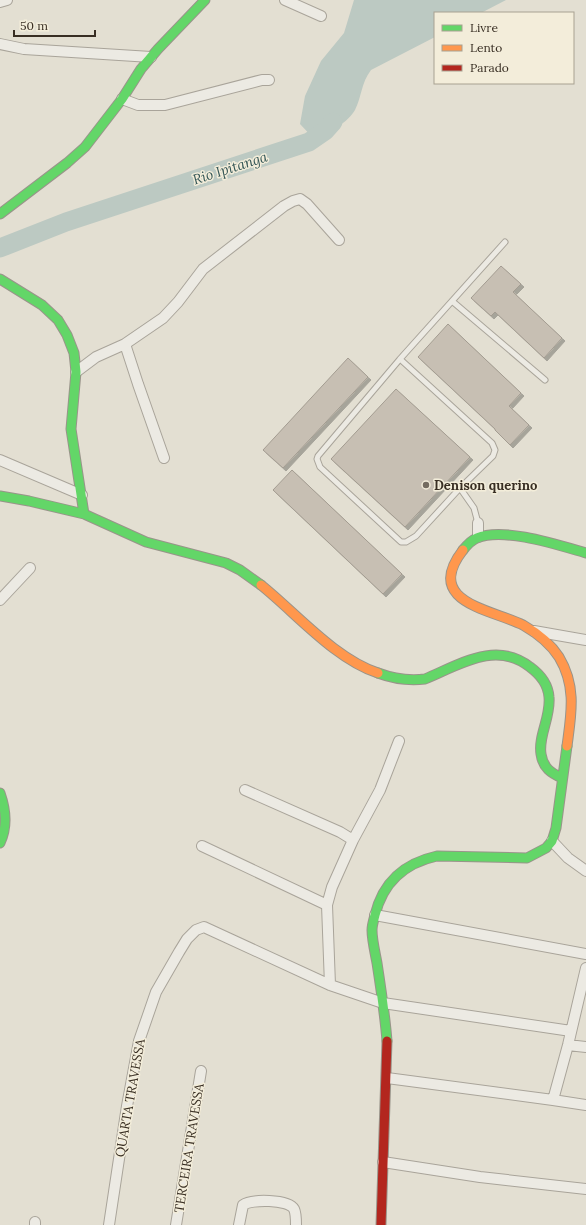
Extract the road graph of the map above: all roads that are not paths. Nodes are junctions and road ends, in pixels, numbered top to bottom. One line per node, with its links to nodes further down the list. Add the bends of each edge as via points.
1 (7, 0): 4 (street)
2 (205, 0): 7 (main road)
3 (285, 0): 5 (street)
4 (0, 2)
5 (321, 16)
6 (0, 44): 7 (street, via 24,49)
7 (151, 57): 9 (main road)
8 (269, 80): 9 (street, via 165,105 138,105)
9 (122, 99): 10 (main road, via 85,147)
10 (0, 214)
11 (339, 240): 15 (street, via 307,204 300,199 293,201 203,269 171,310)
12 (505, 242): 14 (lane)
13 (0, 279): 17 (main road, via 42,305 58,320 74,353)
14 (452, 301): 16 (lane); 18 (lane)
15 (125, 344): 17 (street, via 96,357); 19 (street)
16 (400, 359): 21 (lane, via 494,446 493,456); 21 (lane, via 318,456 317,463 401,542 416,536)
17 (76, 372): 22 (main road, via 71,429)
18 (545, 380)
19 (164, 458)
20 (0, 460): 22 (street)
21 (460, 488): 25 (lane, via 474,508)
22 (82, 495): 24 (main road)
23 (0, 496): 24 (main road, via 29,500)
24 (84, 514): 33 (main road, via 146,542 239,568 320,636 369,671 398,679 425,679 484,656 497,654 517,657 545,682 549,700 547,720 540,743 541,755)
25 (478, 523): 26 (street)
26 (478, 537): 27 (main road, via 518,536); 30 (main road, via 462,551 452,569 451,585 464,601)
27 (586, 553)
28 (30, 568): 29 (street)
29 (0, 600)
30 (532, 630): 31 (street); 34 (main road, via 554,650 568,673 572,705)
31 (586, 640)
32 (399, 741): 38 (street, via 380,790)
33 (549, 770): 34 (main road); 36 (main road)
34 (563, 773): 36 (main road)
35 (245, 790): 38 (street)
36 (560, 792): 39 (main road)
37 (0, 793): 40 (main road, via 6,820 4,836)
38 (353, 840): 43 (street, via 332,887)
39 (552, 841): 42 (street, via 568,858); 44 (main road, via 546,848 527,858 448,856 424,859 398,874 386,887)
40 (0, 843)
41 (202, 846): 43 (street)
42 (586, 871)
43 (327, 905): 47 (street)
44 (375, 915): 45 (street); 48 (main road, via 372,929)
45 (586, 954)
46 (586, 968): 49 (street)
47 (330, 985): 48 (street); 59 (street, QUARTA TRAVESSA, via 212,930 196,930 187,939 156,992 138,1041)
48 (383, 1003): 49 (street); 53 (main road)
49 (571, 1032): 50 (street)
50 (568, 1045): 51 (street); 54 (street)
51 (586, 1047)
52 (201, 1071): 60 (street, TERCEIRA TRAVESSA)
53 (387, 1078): 54 (street); 56 (main road)
54 (553, 1100): 55 (street)
55 (586, 1105)
56 (382, 1162): 57 (street, via 480,1177); 62 (main road)
57 (586, 1189)
58 (240, 1221): 61 (street, via 242,1205 246,1203 281,1202 290,1205 294,1210)
59 (109, 1225)
60 (176, 1225)
61 (296, 1225)
62 (381, 1225)

